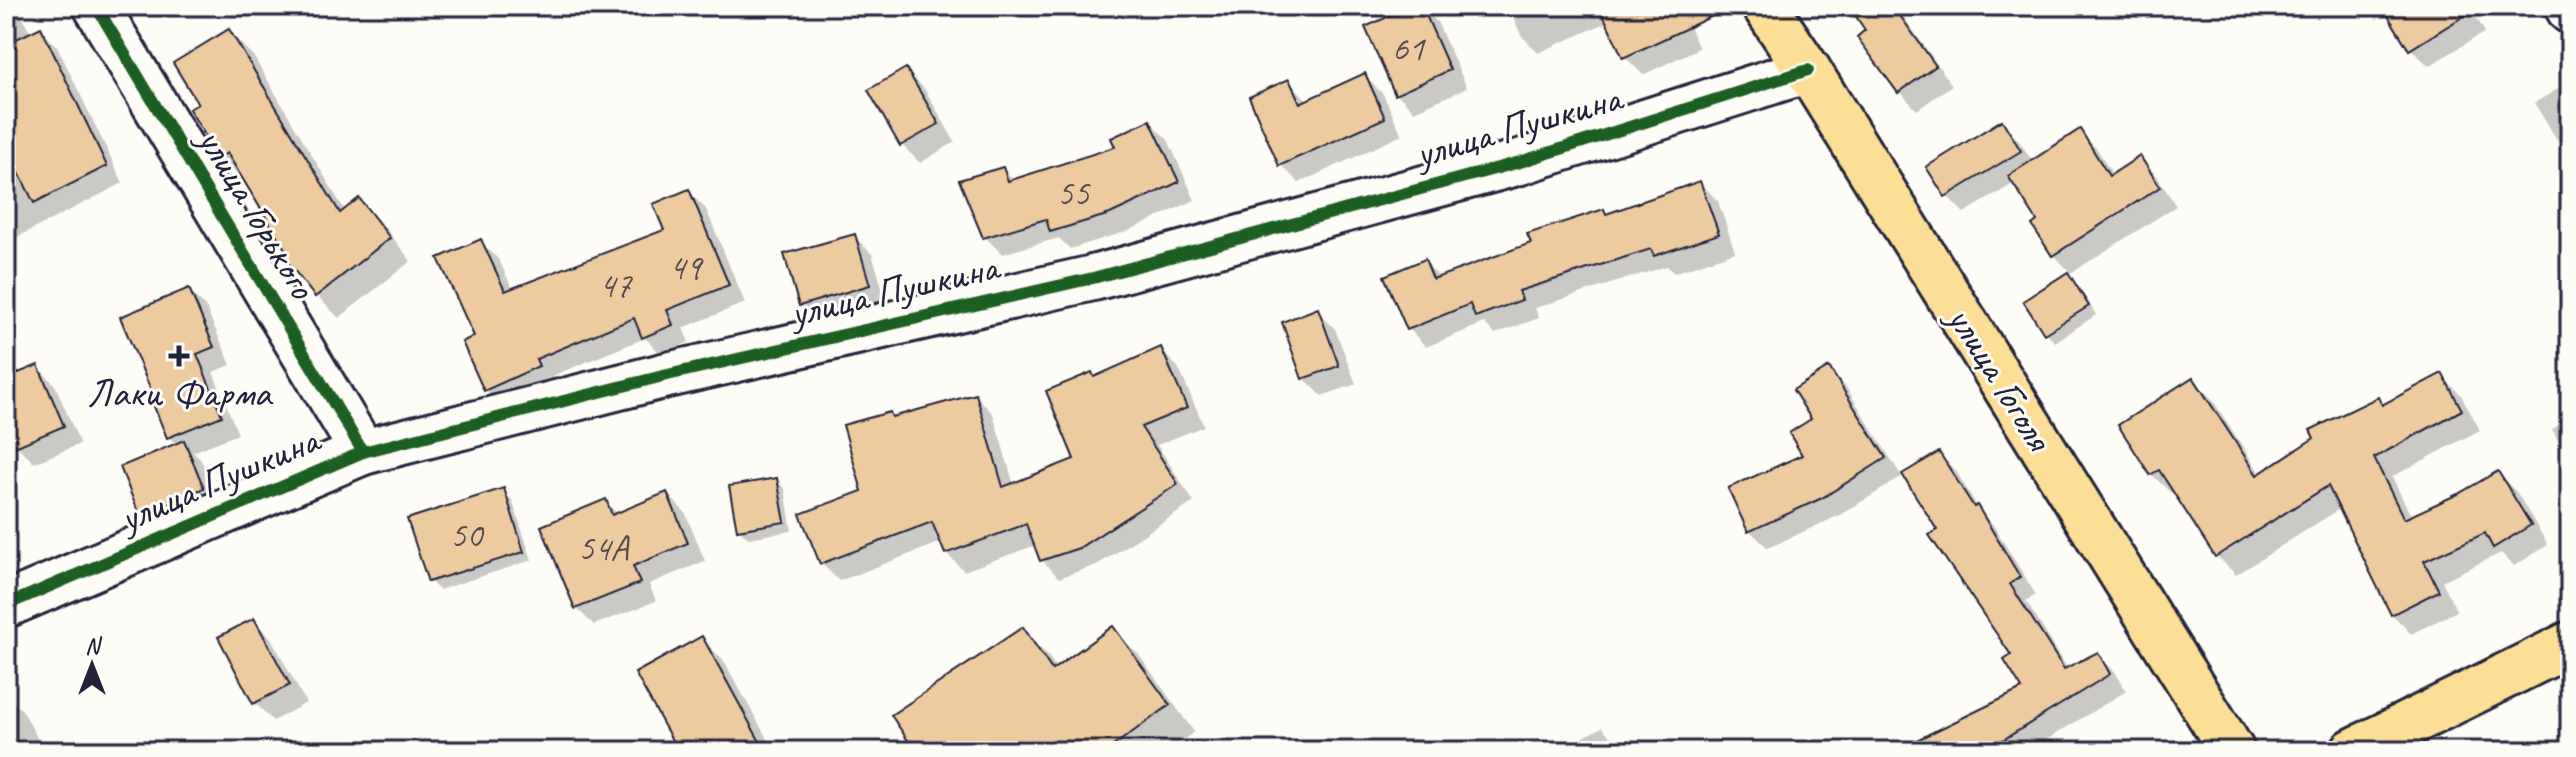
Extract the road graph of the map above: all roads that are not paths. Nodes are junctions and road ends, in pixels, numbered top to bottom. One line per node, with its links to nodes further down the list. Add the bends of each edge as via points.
1 (96, 6): 4 (street, улица Горького)
2 (1765, 6): 3 (main road, улица Гоголя)
3 (1808, 70): 4 (street, улица Пушкина, via 1520,162 1093,278 663,376); 7 (main road, улица Гоголя)
4 (363, 452): 5 (street, улица Пушкина)
5 (6, 605)
6 (2570, 644): 8 (main road)
7 (2232, 751)
8 (2353, 751)

